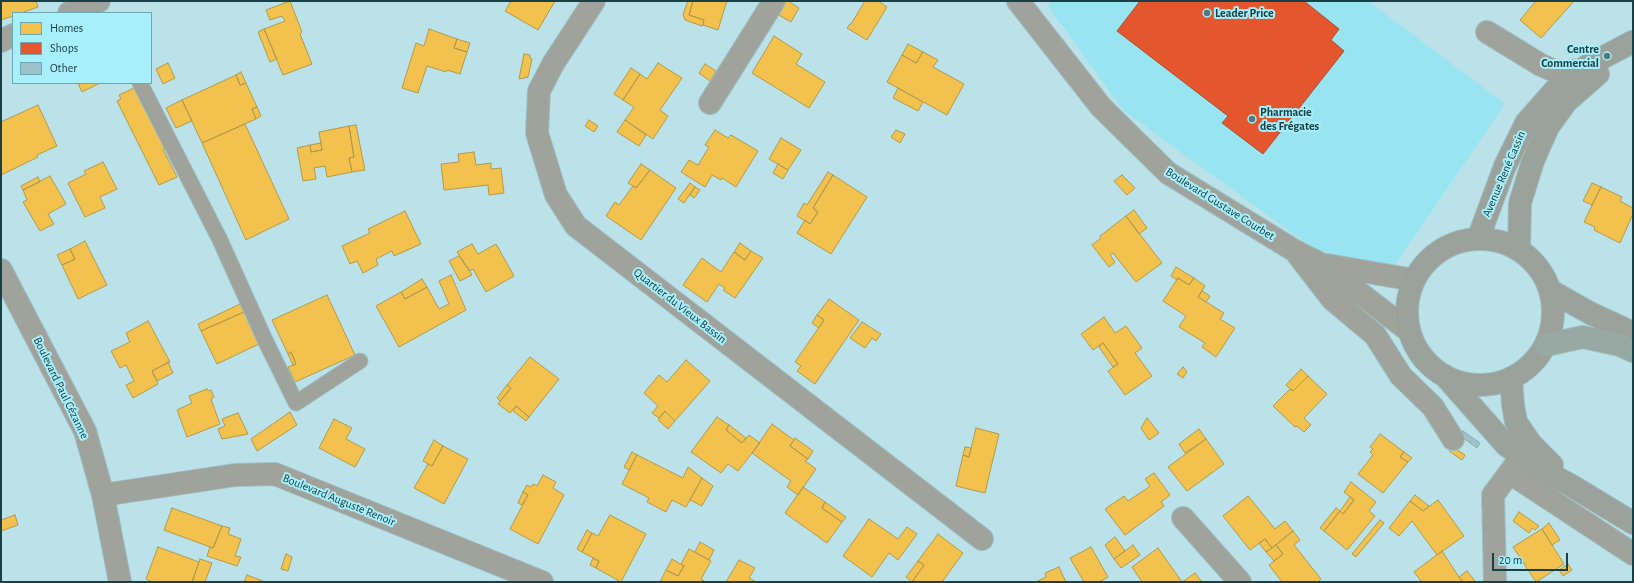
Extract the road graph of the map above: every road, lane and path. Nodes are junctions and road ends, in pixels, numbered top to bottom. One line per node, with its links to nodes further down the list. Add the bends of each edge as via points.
1 (99, 1): 5 (street); 6 (lane)
2 (594, 1): 34 (street, Quartier du Vieux Bassin, via 553,64 539,91 537,133 556,195 576,226)
3 (774, 1): 13 (street)
4 (1018, 1): 16 (street, Boulevard Gustave Courbet, via 1101,107 1168,173)
5 (72, 12)
6 (104, 12)
7 (1487, 32): 11 (street, via 1557,72)
8 (12, 36): 9 (street)
9 (1, 41)
10 (1633, 42): 11 (street, Avenue René Cassin); 15 (street, Avenue René Cassin, via 1566,102 1548,127 1533,161 1520,203)
11 (1582, 70): 14 (street, Avenue René Cassin, via 1555,90 1526,123 1505,166)
12 (141, 84): 25 (lane, via 220,240 296,403)
13 (710, 103)
14 (1478, 239): 15 (street, via 1499,241); 19 (street, via 1459,242 1442,250 1426,263)
15 (1519, 249): 20 (street, via 1533,260)
16 (1295, 251): 17 (street, Boulevard Gustave Courbet); 28 (street, via 1332,299 1375,335 1401,376 1433,407)
17 (1323, 265): 19 (street, Boulevard Gustave Courbet); 21 (street, Boulevard Gustave Courbet)
18 (1, 270): 31 (street, Boulevard Paul Cézanne, via 85,431)
19 (1414, 280): 21 (street, via 1408,297)
20 (1551, 291): 22 (street); 23 (street, via 1554,309 1552,328)
21 (1409, 331): 26 (street, via 1417,349 1429,364)
22 (1633, 333)
23 (1546, 345): 24 (highway, via 1583,337 1620,345); 27 (street, via 1531,364)
24 (1633, 351)
25 (360, 361)
26 (1444, 376): 27 (street, via 1466,384 1489,385); 29 (street, via 1506,445)
27 (1511, 378): 29 (street, via 1516,422)
28 (1453, 439)
29 (1527, 450): 30 (street); 33 (street, via 1541,469)
30 (1510, 474): 35 (street); 39 (street, via 1493,495)
31 (103, 494): 36 (street, Boulevard Paul Cézanne); 37 (street, Boulevard Auguste Renoir, via 235,474 275,474)
32 (1183, 518): 38 (street)
33 (1633, 523)
34 (982, 539)
35 (1633, 554)
36 (122, 581)
37 (542, 582)
38 (1240, 582)
39 (1495, 582)

